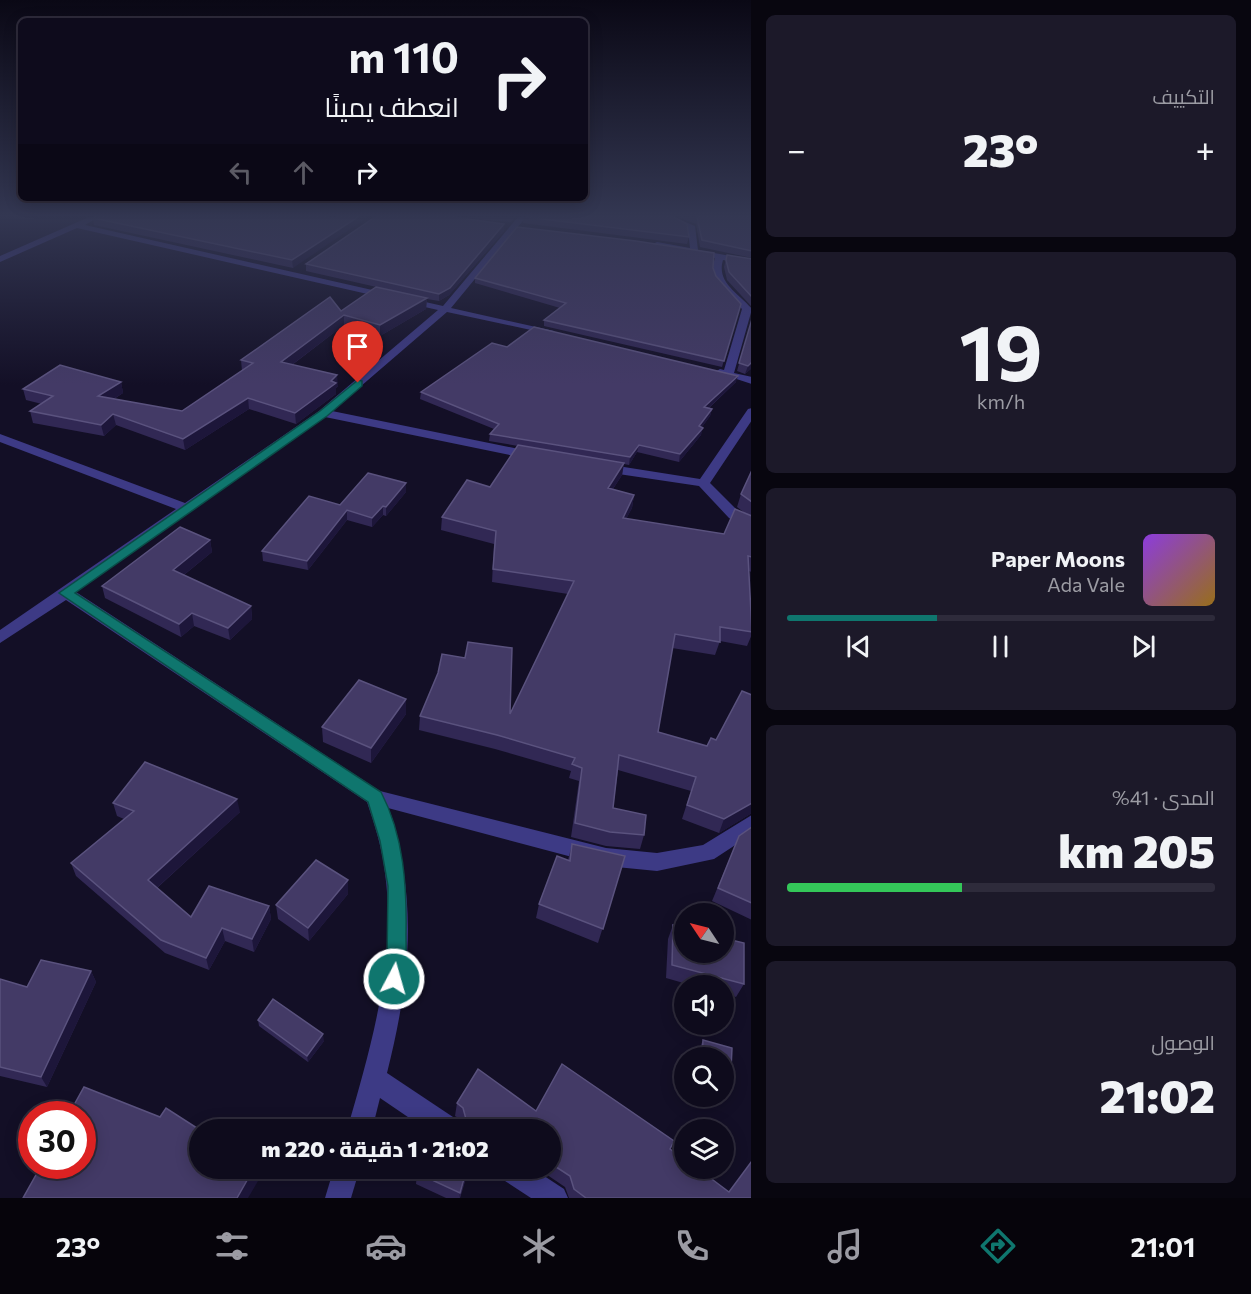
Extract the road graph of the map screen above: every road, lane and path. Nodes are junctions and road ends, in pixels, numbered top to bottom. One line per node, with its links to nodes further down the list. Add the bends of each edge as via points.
1 (294, 273): 4 (street)
2 (475, 273): 4 (street)
3 (717, 273): 7 (street, via 728,293 747,309)
4 (445, 309): 5 (street); 10 (street)
5 (558, 334)
6 (705, 369): 7 (street)
7 (728, 374): 8 (street)
8 (751, 381)
9 (751, 412): 14 (street)
10 (323, 413): 12 (street); 15 (street)
11 (0, 438): 15 (street)
12 (546, 458)
13 (591, 465): 14 (street)
14 (703, 483): 16 (street)
15 (186, 508): 17 (street)
16 (751, 526)
17 (66, 593): 18 (street); 19 (street)
18 (0, 638)
19 (375, 797): 20 (street, via 606,857 657,862 706,853); 21 (street, via 389,841 397,886 396,961)
20 (751, 824)
21 (374, 1079): 22 (street); 23 (street)
22 (362, 1119)
23 (434, 1119)
24 (344, 1179): 26 (street)
25 (525, 1179): 27 (street)
26 (338, 1198)
27 (555, 1198)

